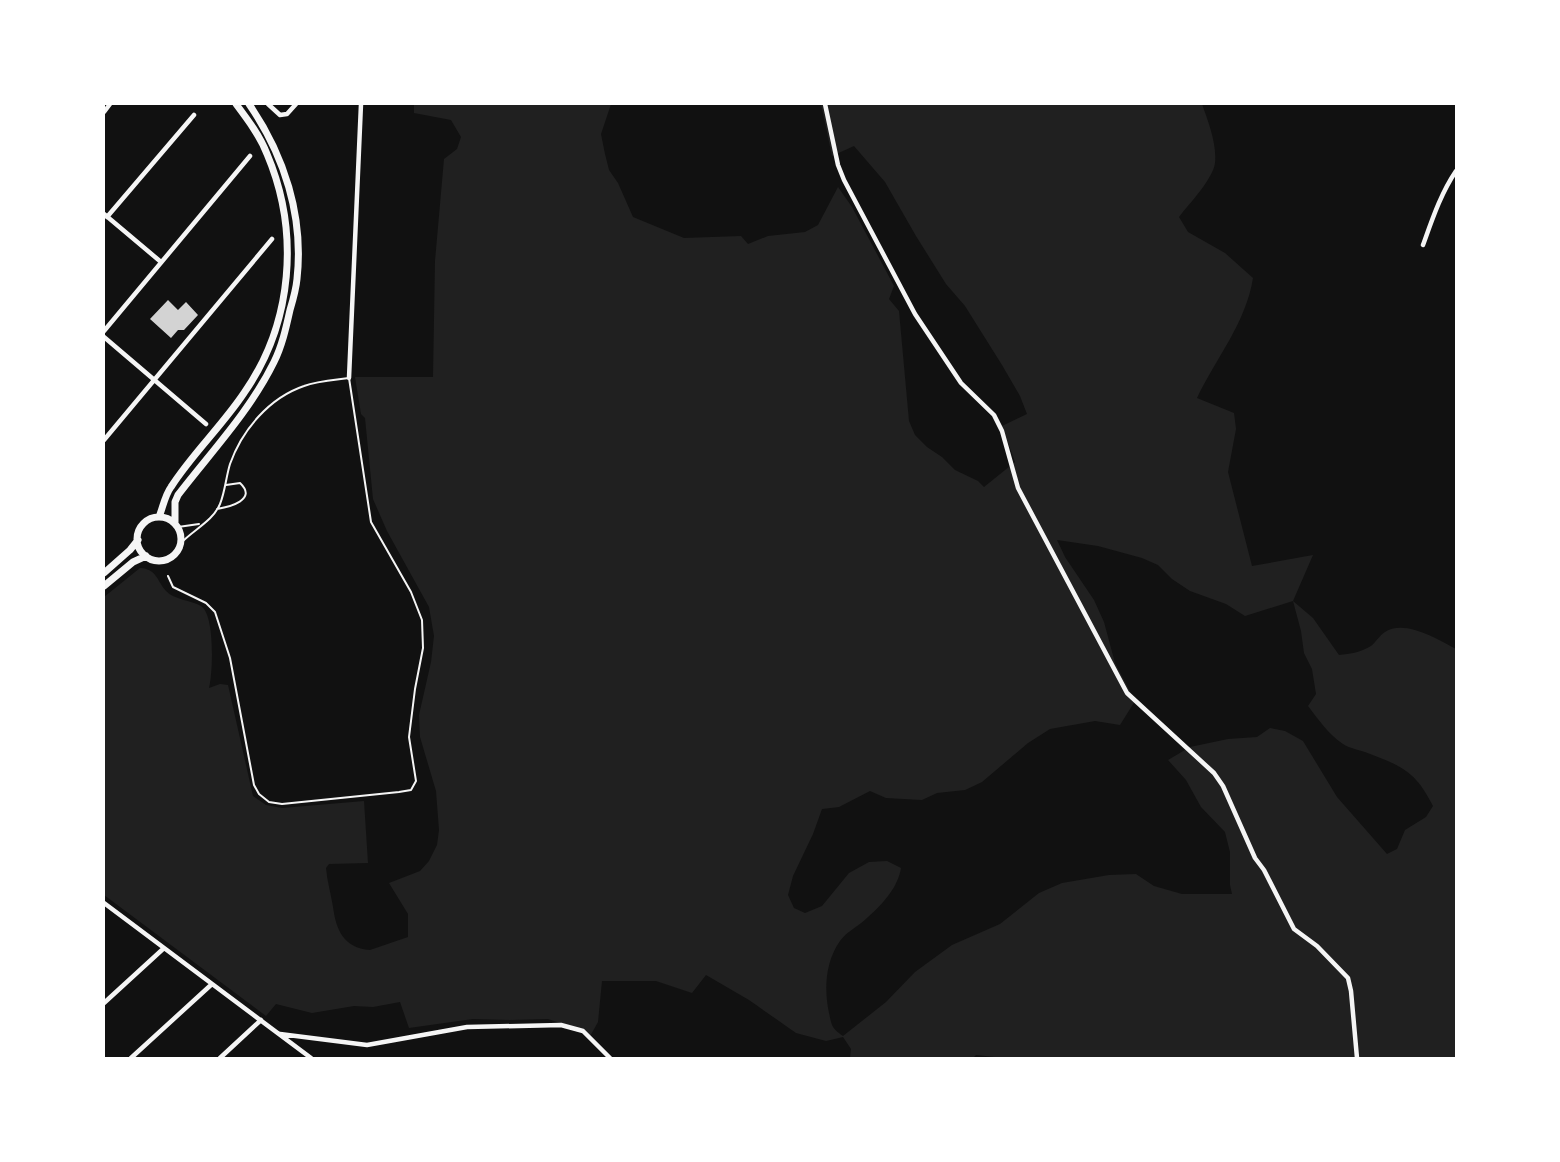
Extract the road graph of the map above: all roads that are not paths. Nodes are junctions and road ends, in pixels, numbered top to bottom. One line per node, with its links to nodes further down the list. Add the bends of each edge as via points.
1 (110, 104): 8 (street)
2 (236, 104): 24 (main road, via 267,153 281,191 288,235 287,281 278,325 265,359 244,393 170,488)
3 (249, 104): 26 (main road, via 274,145 290,186 298,234 297,279 274,363 253,399 178,495)
4 (268, 104): 5 (street, via 280,116)
5 (296, 104)
6 (360, 104): 18 (street)
7 (825, 104): 43 (street, via 844,180 915,314 961,383 994,415 1018,488 1127,693 1214,773 1294,929 1348,978)
8 (104, 112)
9 (194, 115): 12 (street)
10 (250, 156): 15 (street)
11 (1456, 171): 14 (street)
12 (105, 215): 15 (street)
13 (272, 239): 19 (street)
14 (1423, 245)
15 (161, 262): 16 (street)
16 (104, 331)
17 (104, 338): 19 (street)
18 (349, 378): 22 (lane, via 305,385 273,403 240,442); 31 (lane, via 371,522 411,592 422,620 423,648 409,737 417,774 414,787 399,792 282,804 269,802 259,794 252,776 230,658 214,612 206,603 174,588)
19 (154, 380): 20 (street); 21 (street)
20 (206, 424)
21 (104, 440)
22 (226, 485): 23 (lane); 23 (lane, via 240,483 245,492 243,498 237,504)
23 (217, 509): 25 (lane)
24 (159, 516): 26 (main road); 27 (main road, via 143,524)
25 (202, 524): 26 (lane); 28 (lane)
26 (177, 525): 28 (main road)
27 (138, 540): 29 (main road); 30 (main road)
28 (181, 543): 29 (main road, via 177,552 165,560)
29 (146, 556): 32 (main road)
30 (104, 573)
31 (168, 576)
32 (104, 586)
33 (104, 903): 34 (street)
34 (163, 949): 35 (street); 36 (street)
35 (213, 984): 37 (street); 40 (street)
36 (104, 1003)
37 (261, 1020): 38 (street); 41 (street)
38 (280, 1034): 39 (street); 42 (street, via 367,1045 466,1027 561,1025 583,1031)
39 (309, 1058)
40 (131, 1059)
41 (220, 1059)
42 (610, 1059)
43 (1357, 1059)

